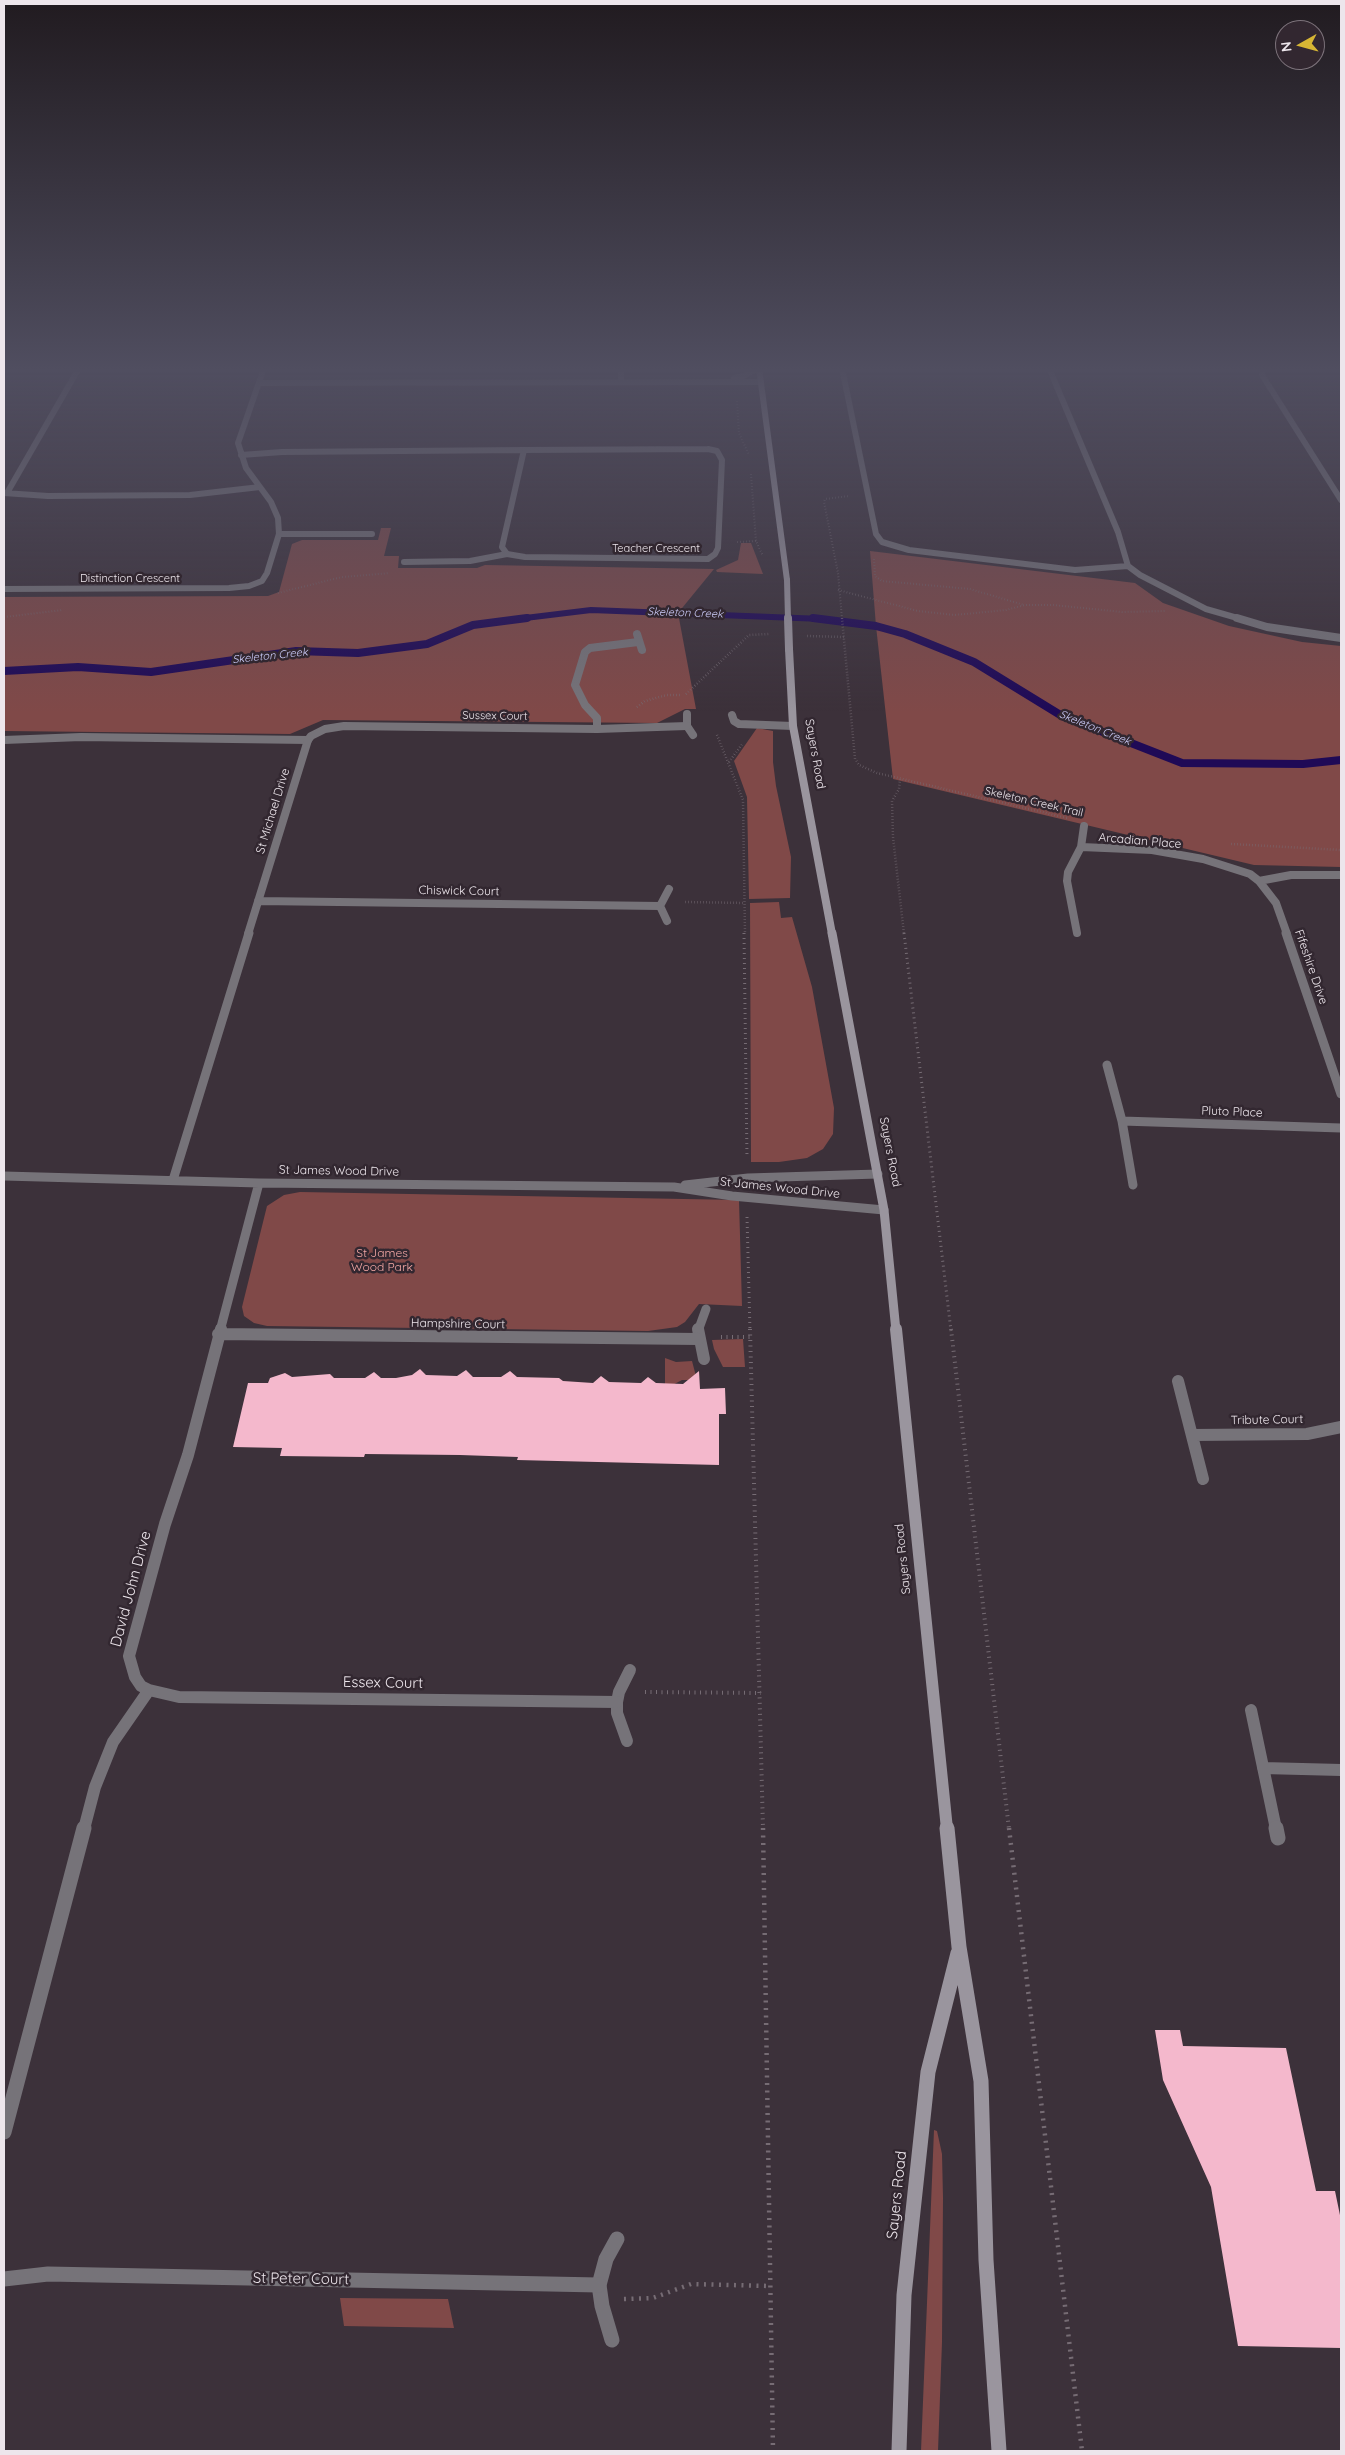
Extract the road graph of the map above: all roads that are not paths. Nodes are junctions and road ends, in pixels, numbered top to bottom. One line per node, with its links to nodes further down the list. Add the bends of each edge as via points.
1 (257, 483): 8 (street)
2 (517, 483): 13 (street, via 502,547)
3 (721, 483): 13 (street, Teacher Crescent, via 718,548 712,557 687,560 525,558)
4 (774, 483): 24 (main road, Sayers Road, bridge, via 787,580)
5 (865, 483): 15 (street, via 876,534 888,546 1075,570)
6 (1097, 483): 15 (street)
7 (1330, 483): 10 (street)
8 (260, 487): 9 (street, via 190,496); 11 (street, via 276,510)
9 (6, 493)
10 (1341, 500)
11 (279, 534): 12 (street); 16 (street, Distinction Crescent, via 265,578 256,584 230,588)
12 (372, 534)
13 (507, 554): 14 (street, Teacher Crescent, via 470,561)
14 (404, 562)
15 (1128, 566): 18 (street, via 1206,609 1267,627)
16 (4, 589)
17 (637, 634): 19 (street)
18 (1341, 638)
19 (638, 642): 20 (street); 25 (street, via 601,646 585,652 575,685 597,718)
20 (642, 650)
21 (687, 714): 23 (street)
22 (732, 715): 24 (street, via 739,724)
23 (687, 726): 25 (street, Sussex Court); 26 (street)
24 (793, 726): 42 (main road, Sayers Road)
25 (597, 729): 28 (street, Sussex Court, via 344,726 320,730)
26 (693, 735)
27 (4, 740): 28 (street, via 81,737)
28 (308, 740): 34 (street, St Michael Drive)
29 (1084, 826): 30 (street)
30 (1081, 847): 32 (street, Arcadian Place, via 1152,850 1203,859 1250,874); 37 (street, via 1068,872)
31 (1341, 874): 32 (street, via 1292,875)
32 (1259, 881): 39 (street, Fifeshire Drive, via 1276,903)
33 (669, 889): 35 (street)
34 (258, 901): 35 (street, Chiswick Court); 44 (street, St Michael Drive)
35 (661, 903): 36 (street)
36 (667, 921)
37 (1077, 933)
38 (1107, 1065): 40 (street)
39 (1341, 1094)
40 (1122, 1121): 41 (street, Pluto Place); 46 (street)
41 (1341, 1128)
42 (878, 1174): 47 (street, St James Wood Drive, via 748,1178); 48 (main road, Sayers Road)
43 (4, 1176): 44 (street, St James Wood Drive)
44 (173, 1180): 45 (street, St James Wood Drive)
45 (259, 1183): 47 (street, St James Wood Drive); 50 (street, David John Drive)
46 (1133, 1185)
47 (674, 1187): 48 (street, St James Wood Drive)
48 (884, 1210): 65 (main road, Sayers Road)
49 (706, 1308): 51 (street, via 699,1322)
50 (218, 1334): 51 (street, Hampshire Court); 58 (street, David John Drive, via 188,1455 129,1656 135,1677 141,1686)
51 (698, 1339): 52 (street)
52 (704, 1359)
53 (1178, 1381): 55 (street)
54 (1341, 1427): 55 (street, Tribute Court, via 1307,1434)
55 (1193, 1436): 56 (street)
56 (1203, 1479)
57 (630, 1670): 59 (street)
58 (149, 1690): 59 (street, Essex Court, via 179,1697); 66 (street, via 114,1742 95,1787)
59 (618, 1697): 61 (street, via 617,1713)
60 (1251, 1710): 62 (street)
61 (627, 1742)
62 (1263, 1768): 63 (street); 64 (street)
63 (1341, 1770)
64 (1278, 1838)
65 (960, 1947): 71 (main road, Sayers Road, via 928,2072 904,2295); 72 (main road, Sayers Road, via 981,2081 986,2260)
66 (4, 2132)
67 (617, 2239): 69 (street, via 606,2259)
68 (4, 2279): 69 (street, St Peter Court, via 48,2274)
69 (600, 2293): 70 (street)
70 (612, 2340)
71 (899, 2451)
72 (999, 2451)

